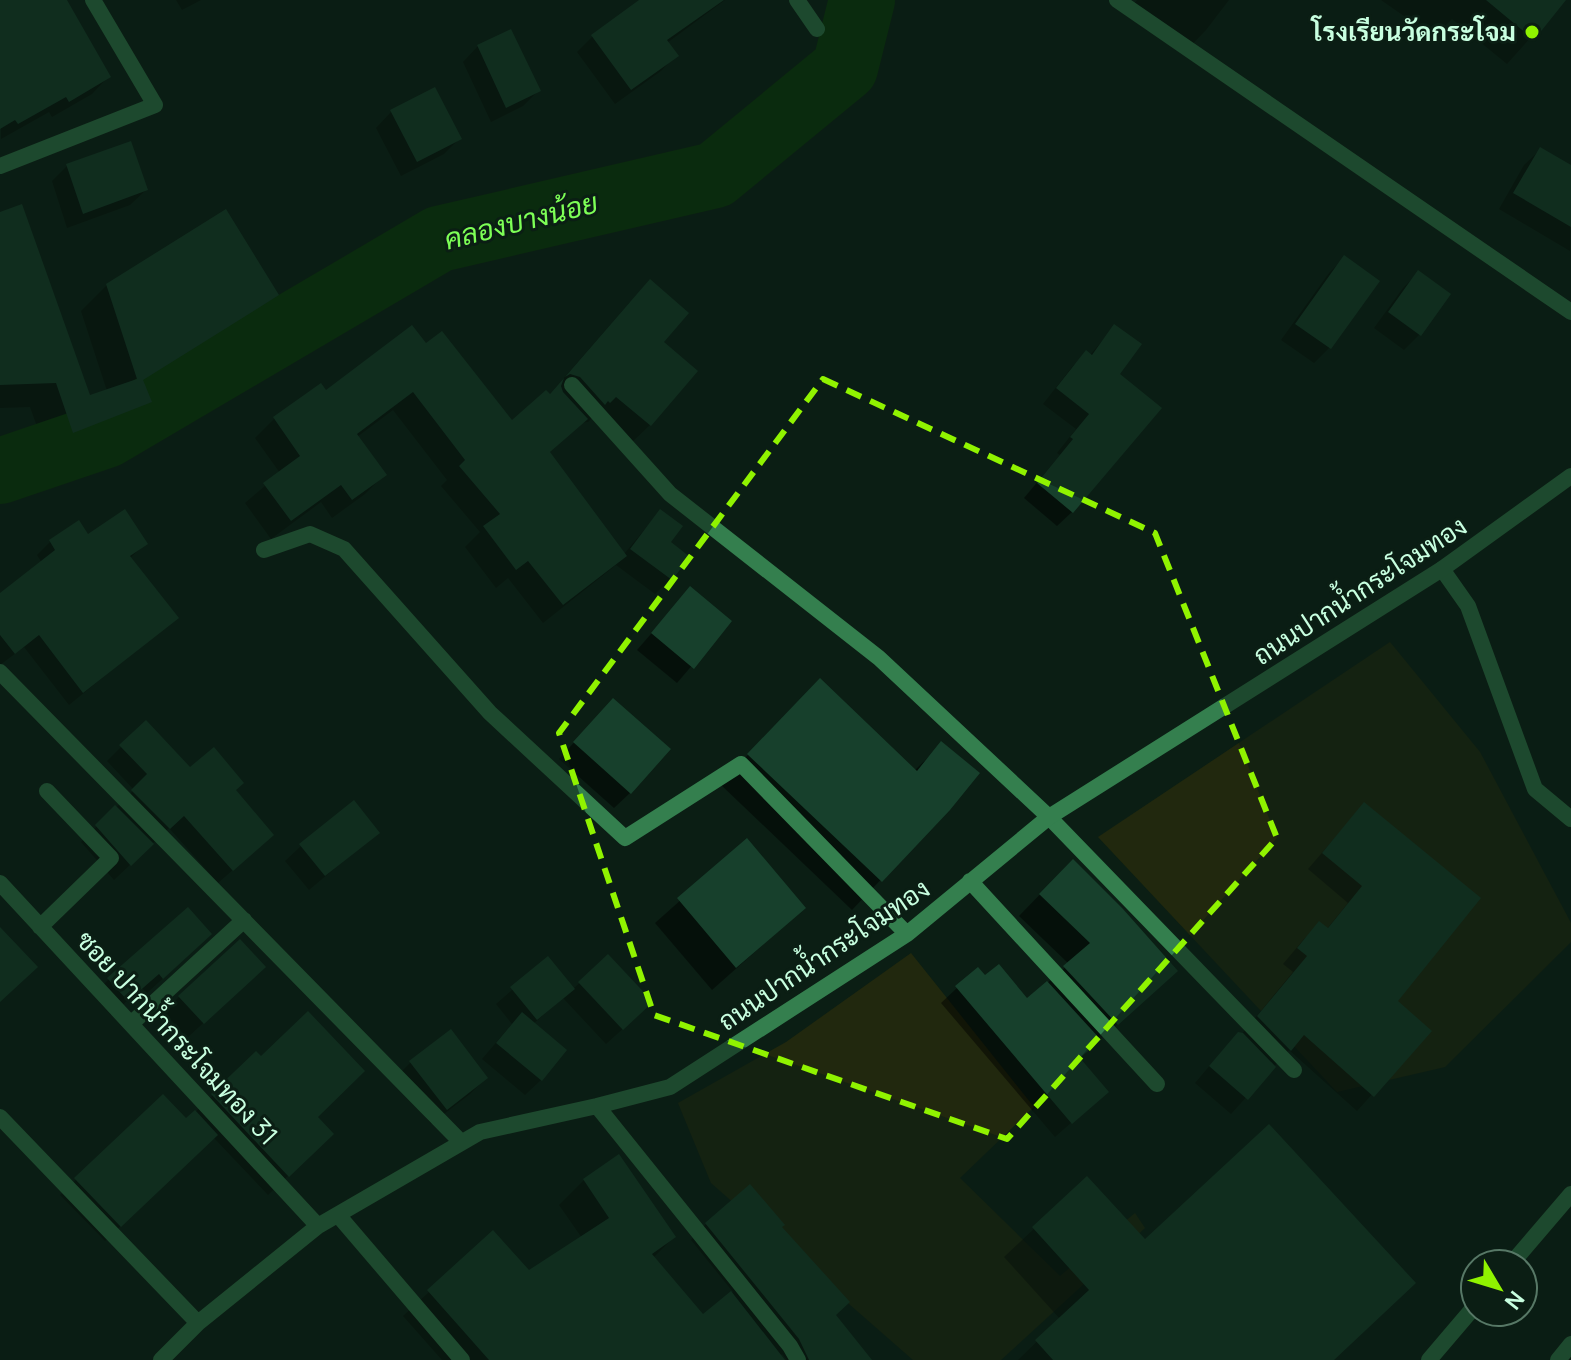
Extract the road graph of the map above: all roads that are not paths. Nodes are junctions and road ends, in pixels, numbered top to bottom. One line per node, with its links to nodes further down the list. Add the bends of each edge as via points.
1 (93, 0): 5 (street, via 155,105)
2 (797, 0): 4 (street)
3 (1117, 0): 6 (street)
4 (817, 29)
5 (0, 166)
6 (1571, 312)
7 (572, 385): 13 (street, via 670,494 879,658)
8 (1571, 476): 10 (street, ถนนปากน้ำกระโจมทอง)
9 (264, 550): 19 (street, via 310,534 344,549 490,713 625,838 741,764)
10 (1442, 569): 13 (street, ถนนปากน้ำกระโจมทอง); 14 (street, via 1468,606 1535,789)
11 (0, 672): 17 (street)
12 (47, 791): 18 (street, via 111,858)
13 (1049, 817): 15 (street, ถนนปากน้ำกระโจมทอง); 21 (street)
14 (1571, 819)
15 (970, 881): 19 (street, ถนนปากน้ำกระโจมทอง); 22 (street)
16 (0, 883): 18 (street, ซอย ปากน้ำกระโจมทอง 31)
17 (244, 920): 20 (street); 25 (street)
18 (40, 927): 20 (street, ซอย ปากน้ำกระโจมทอง 31)
19 (907, 934): 23 (street, ถนนปากน้ำกระโจมทอง, via 670,1087)
20 (132, 1023): 28 (street, ซอย ปากน้ำกระโจมทอง 31)
21 (1294, 1070)
22 (1157, 1084)
23 (597, 1106): 25 (street, ถนนปากน้ำกระโจมทอง, via 480,1132); 35 (street)
24 (0, 1117): 30 (street)
25 (461, 1142): 27 (street, ถนนปากน้ำกระโจมทอง)
26 (1571, 1194): 29 (street)
27 (338, 1215): 28 (street, ถนนปากน้ำกระโจมทอง); 34 (street)
28 (318, 1226): 30 (street, ถนนปากน้ำกระโจมทอง)
29 (1525, 1248)
30 (198, 1323): 33 (street, ถนนปากน้ำกระโจมทอง)
31 (1459, 1325): 36 (street)
32 (1571, 1344): 37 (street)
33 (161, 1360)
34 (462, 1360)
35 (798, 1360)
36 (1429, 1360)
37 (1558, 1360)

